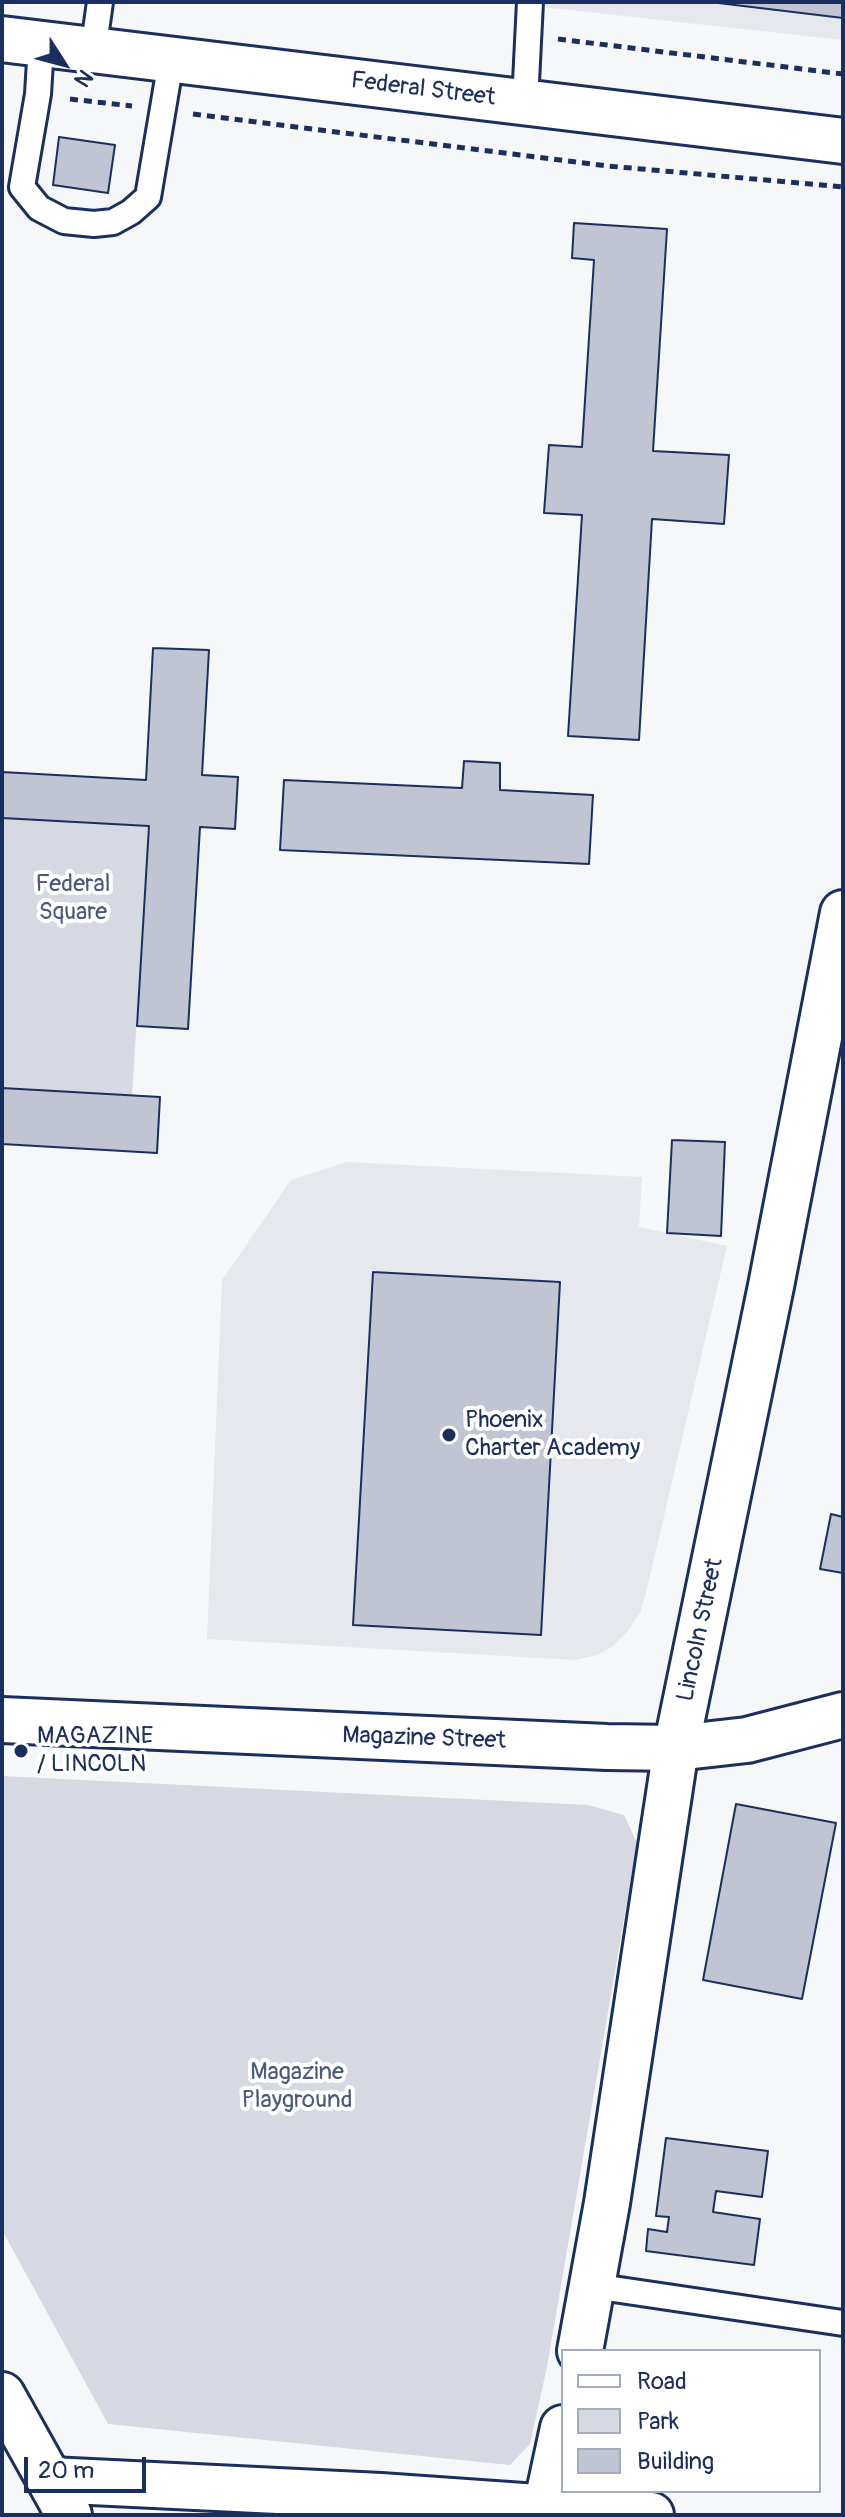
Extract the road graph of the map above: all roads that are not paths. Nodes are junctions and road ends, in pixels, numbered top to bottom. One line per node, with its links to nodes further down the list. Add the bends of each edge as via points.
1 (100, 2): 4 (lane)
2 (530, 2): 6 (lane)
3 (22, 42): 4 (street, Federal Street); 5 (lane, via 38,94 22,187 39,208 64,221 113,222 148,197)
4 (93, 52): 5 (street, Federal Street)
5 (171, 61): 6 (street, Federal Street)
6 (525, 102): 7 (street, Federal Street)
7 (843, 141)
8 (843, 913): 11 (street, Lincoln Street)
9 (843, 1715): 11 (street, Magazine Street, via 747,1740)
10 (2, 1720): 11 (street, Magazine Street)
11 (676, 1748): 12 (street, Lincoln Street)
12 (593, 2286): 13 (lane); 14 (street, Lincoln Street)
13 (843, 2323)
14 (580, 2349)
15 (2, 2395): 17 (street)
16 (561, 2437): 18 (street)
17 (60, 2498): 18 (street, via 381,2496)
18 (546, 2507): 19 (street)
19 (651, 2515)

